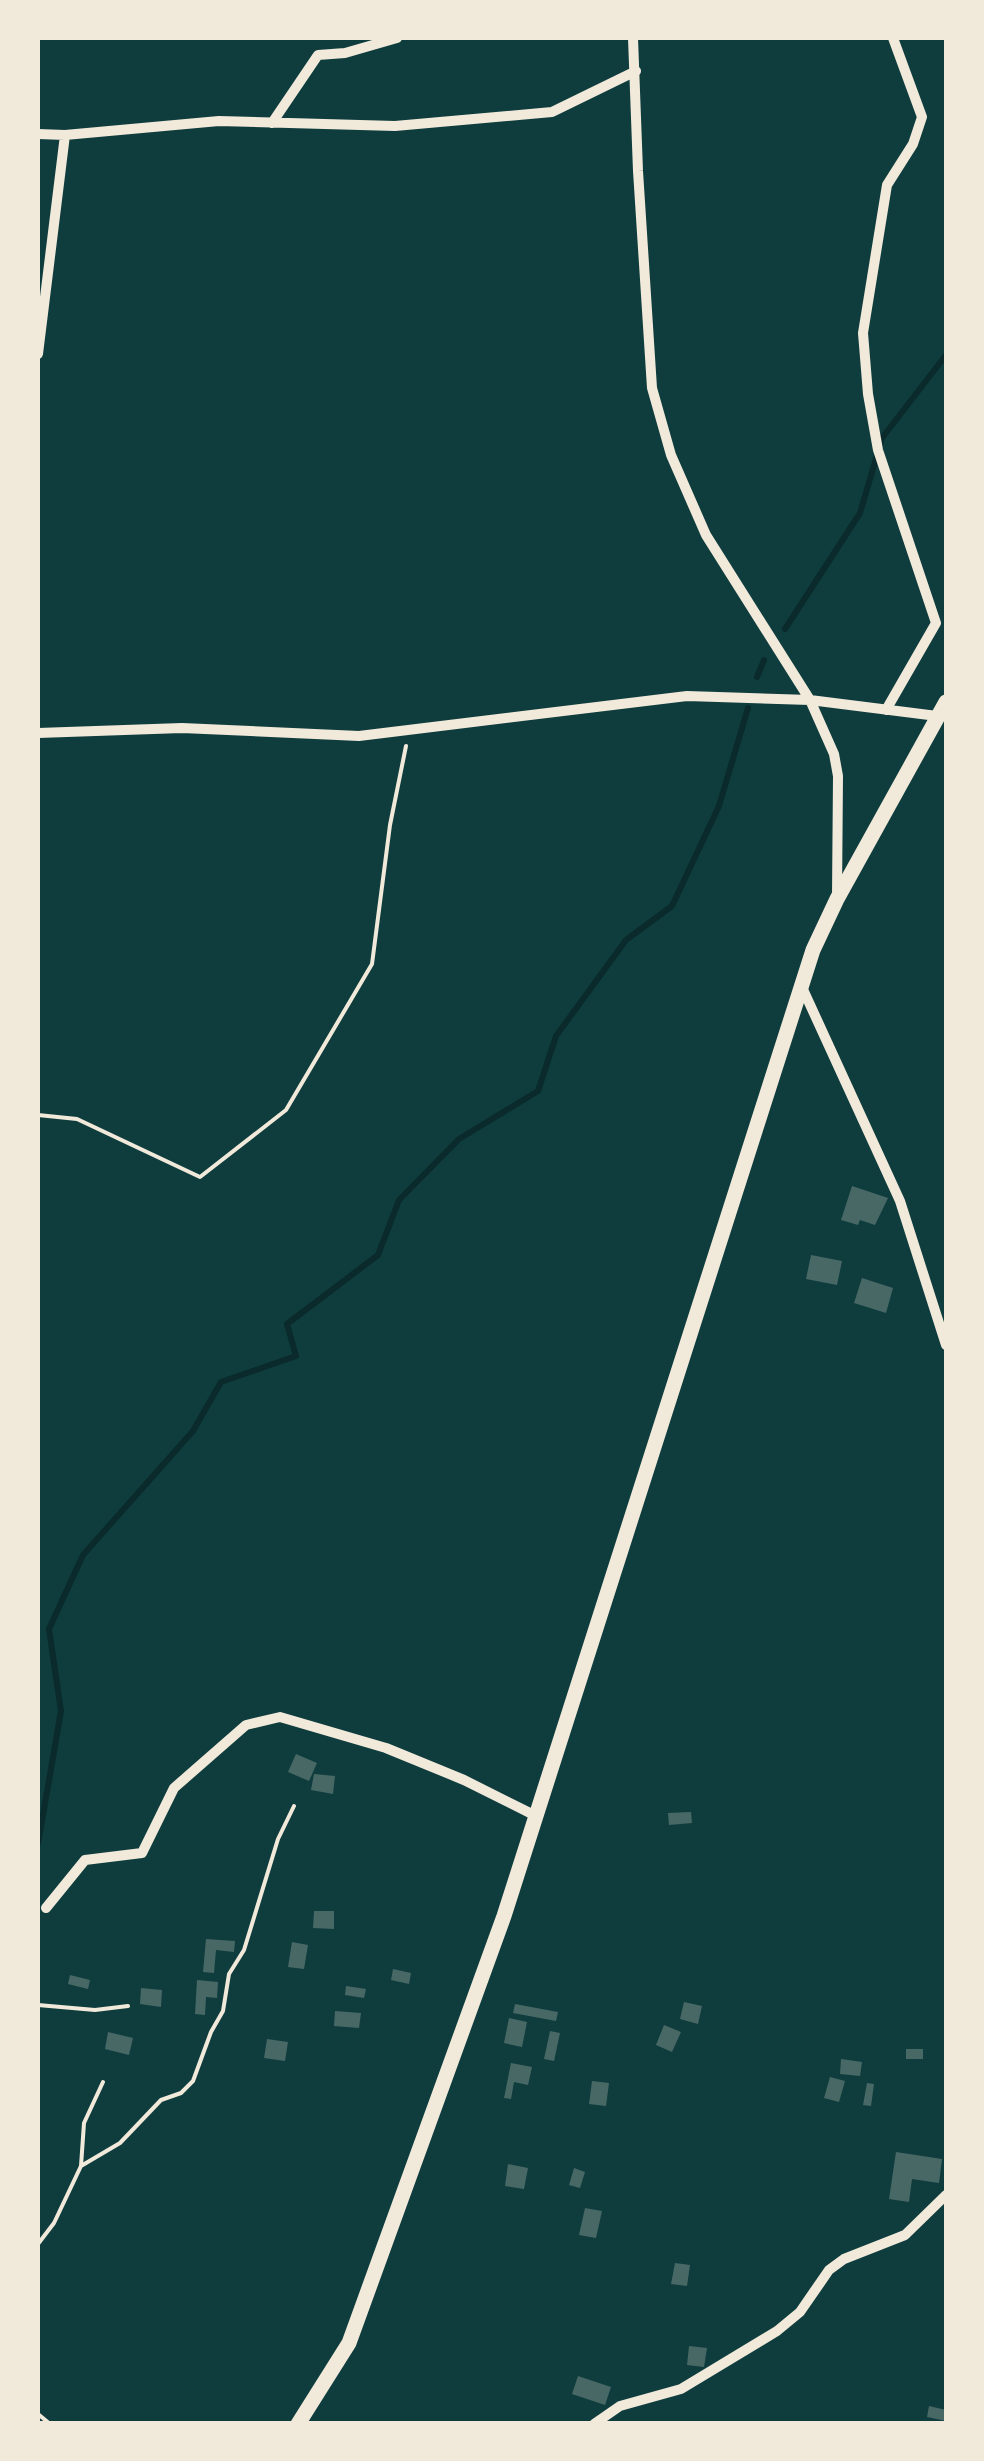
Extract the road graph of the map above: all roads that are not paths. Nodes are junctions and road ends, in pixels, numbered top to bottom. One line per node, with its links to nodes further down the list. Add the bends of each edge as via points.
1 (397, 38): 5 (street, via 318,55)
2 (633, 38): 4 (street)
3 (893, 38): 11 (street, via 922,116 886,185 864,348 878,450 936,622)
4 (636, 71): 5 (street, via 552,112 395,126); 9 (street, via 652,388 671,455 706,535)
5 (272, 123): 7 (street, via 219,121)
6 (38, 134): 7 (street)
7 (65, 135): 8 (street)
8 (38, 354)
9 (810, 700): 11 (street); 13 (street, via 686,696 359,736 182,728); 14 (street, via 838,776)
10 (946, 702): 12 (street)
11 (886, 710): 12 (street)
12 (937, 716): 14 (street)
13 (38, 733)
14 (836, 899): 15 (street)
15 (802, 985): 16 (street, via 900,1201); 17 (street)
16 (946, 1345)
17 (536, 1816): 18 (street, via 386,1748 280,1717 246,1725 174,1788 142,1853 85,1860); 20 (street, via 349,2343)
18 (46, 1908)
19 (946, 2195): 21 (street, via 905,2235 829,2270 800,2312 777,2331 681,2389 620,2406)
20 (298, 2424)
21 (594, 2424)

